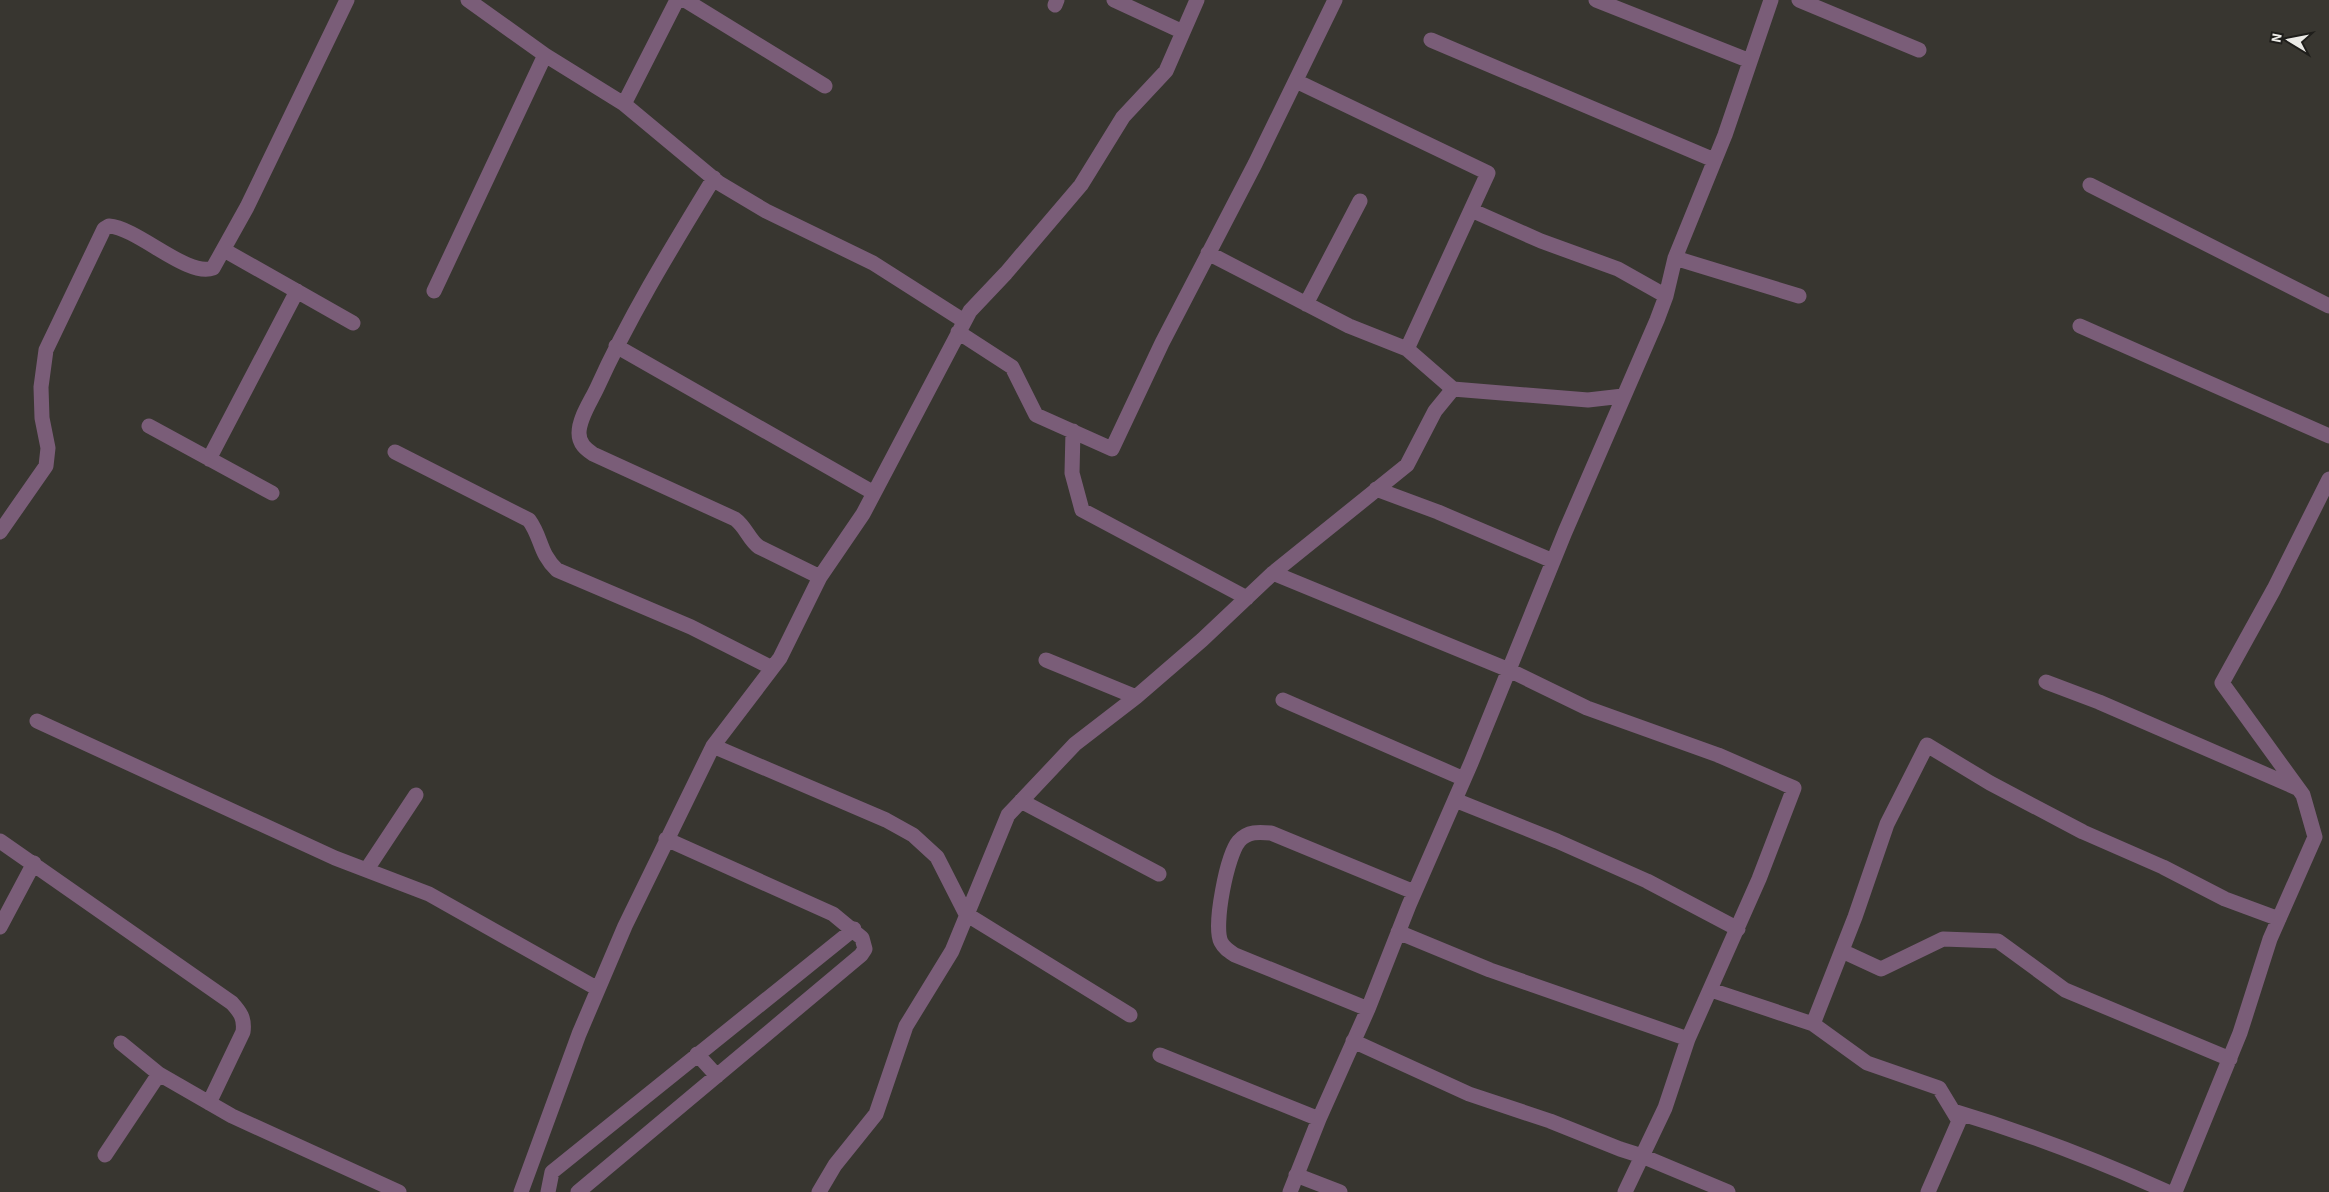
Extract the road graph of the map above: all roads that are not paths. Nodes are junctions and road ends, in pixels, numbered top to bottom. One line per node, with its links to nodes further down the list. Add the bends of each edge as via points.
1 (347, 0): 24 (street)
2 (468, 0): 14 (street)
3 (677, 0): 18 (street)
4 (685, 0): 17 (street)
5 (1114, 0): 11 (street)
6 (1196, 0): 11 (street)
7 (1335, 0): 16 (street)
8 (1596, 0): 15 (street)
9 (1771, 0): 15 (street)
10 (1799, 0): 13 (street)
11 (1182, 32): 34 (street, via 1166,71 1123,117 1081,185 970,311)
12 (1431, 40): 19 (street)
13 (1919, 50)
14 (546, 55): 18 (street); 28 (street)
15 (1750, 61): 19 (street)
16 (1296, 81): 23 (street, via 1488,174); 25 (street)
17 (824, 86)
18 (624, 104): 20 (street)
19 (1714, 160): 26 (street)
20 (714, 178): 34 (street, via 766,211 873,263); 36 (street)
21 (2090, 185): 32 (street)
22 (1360, 201): 31 (street)
23 (1471, 210): 29 (street, via 1541,241 1618,268); 37 (street)
24 (224, 250): 27 (street); 49 (street, via 213,268 201,270 122,229 104,228 46,350 41,387 42,418 48,448 46,466)
25 (1208, 253): 31 (street); 41 (street, via 1112,449)
26 (1675, 258): 29 (street); 30 (street)
27 (297, 291): 33 (street); 44 (street)
28 (434, 292)
29 (1666, 296): 39 (street)
30 (1798, 296)
31 (1306, 304): 37 (street, via 1349,326)
32 (2329, 306)
33 (353, 324)
34 (961, 326): 41 (street, via 1012,367 1036,415); 48 (street)
35 (2080, 326): 42 (street)
36 (616, 346): 48 (street); 52 (street, via 581,424 580,441 585,448 735,519 742,524 753,543)
37 (1407, 349): 38 (street)
38 (1453, 389): 39 (street, via 1588,400); 46 (street, via 1436,411 1407,465)
39 (1623, 396): 50 (street)
40 (149, 426): 44 (street)
41 (1073, 431): 53 (street, via 1072,473 1082,510)
42 (2329, 436)
43 (395, 452): 55 (street, via 529,520 541,551 557,570 691,627)
44 (209, 459): 47 (street)
45 (2329, 479): 63 (street, via 2222,683)
46 (1376, 489): 50 (street); 51 (street)
47 (272, 493)
48 (874, 493): 52 (street)
49 (0, 532)
50 (1554, 560): 56 (street)
51 (1273, 573): 53 (street); 56 (street)
52 (820, 577): 55 (street)
53 (1247, 598): 58 (street)
54 (1046, 660): 58 (street)
55 (772, 668): 61 (street)
56 (1509, 670): 62 (street); 77 (street, via 1587,708 1718,755 1794,788)
57 (2046, 682): 63 (street)
58 (1136, 697): 66 (street, via 1075,744)
59 (1284, 700): 62 (street)
60 (37, 721): 70 (street, via 335,858)
61 (713, 746): 67 (street); 73 (street, via 886,820 913,836 937,857)
62 (1464, 779): 65 (street)
63 (2299, 789): 74 (street, via 2315,838)
64 (416, 795): 70 (street)
65 (1455, 800): 72 (street); 77 (street, via 1647,881)
66 (1021, 801): 71 (street); 73 (street, via 1008,815)
67 (666, 839): 76 (street, via 833,914); 80 (street)
68 (0, 841): 69 (street)
69 (34, 863): 75 (street); 93 (street, via 232,1003 240,1013 244,1022 243,1032)
70 (366, 869): 80 (street, via 429,894)
71 (1159, 874)
72 (1414, 892): 78 (street); 82 (street, via 1271,833 1246,835 1238,842 1231,857 1218,918 1221,941 1226,949)
73 (966, 914): 83 (street); 103 (street, via 952,951 906,1026 876,1114 835,1165)
74 (2279, 919): 79 (street, via 2225,899 2083,832 1990,783 1927,745 1887,824); 90 (street)
75 (0, 927)
76 (854, 929): 88 (street); 92 (street, via 865,942 866,949 861,955)
77 (1738, 929): 81 (street)
78 (1398, 932): 82 (street); 85 (street, via 1499,973)
79 (1842, 951): 84 (street); 90 (street, via 1881,969 1943,939 1998,941 2065,990)
80 (598, 989): 100 (street)
81 (1711, 990): 84 (street); 85 (street)
82 (1368, 1009): 86 (street)
83 (1130, 1015)
84 (1813, 1024): 94 (street, via 1867,1063 1939,1088)
85 (1688, 1039): 97 (street, via 1665,1108)
86 (1354, 1041): 95 (street); 97 (street, via 1470,1094)
87 (121, 1043): 91 (street)
88 (697, 1054): 92 (street); 101 (street, via 552,1172)
89 (1160, 1055): 95 (street)
90 (2230, 1059): 110 (street)
91 (159, 1074): 93 (street); 96 (street)
92 (717, 1076): 102 (street)
93 (209, 1103): 99 (street)
94 (1953, 1111): 108 (street, via 1959,1121); 109 (street, via 2016,1130)
95 (1319, 1119): 98 (street)
96 (105, 1155)
97 (1642, 1156): 106 (street); 107 (street)
98 (1296, 1175): 104 (street); 105 (street)
99 (399, 1192)
100 (521, 1192)
101 (548, 1192)
102 (578, 1192)
103 (819, 1192)
104 (1290, 1192)
105 (1340, 1192)
106 (1625, 1192)
107 (1728, 1192)
108 (1928, 1192)
109 (2168, 1192)
110 (2174, 1192)

